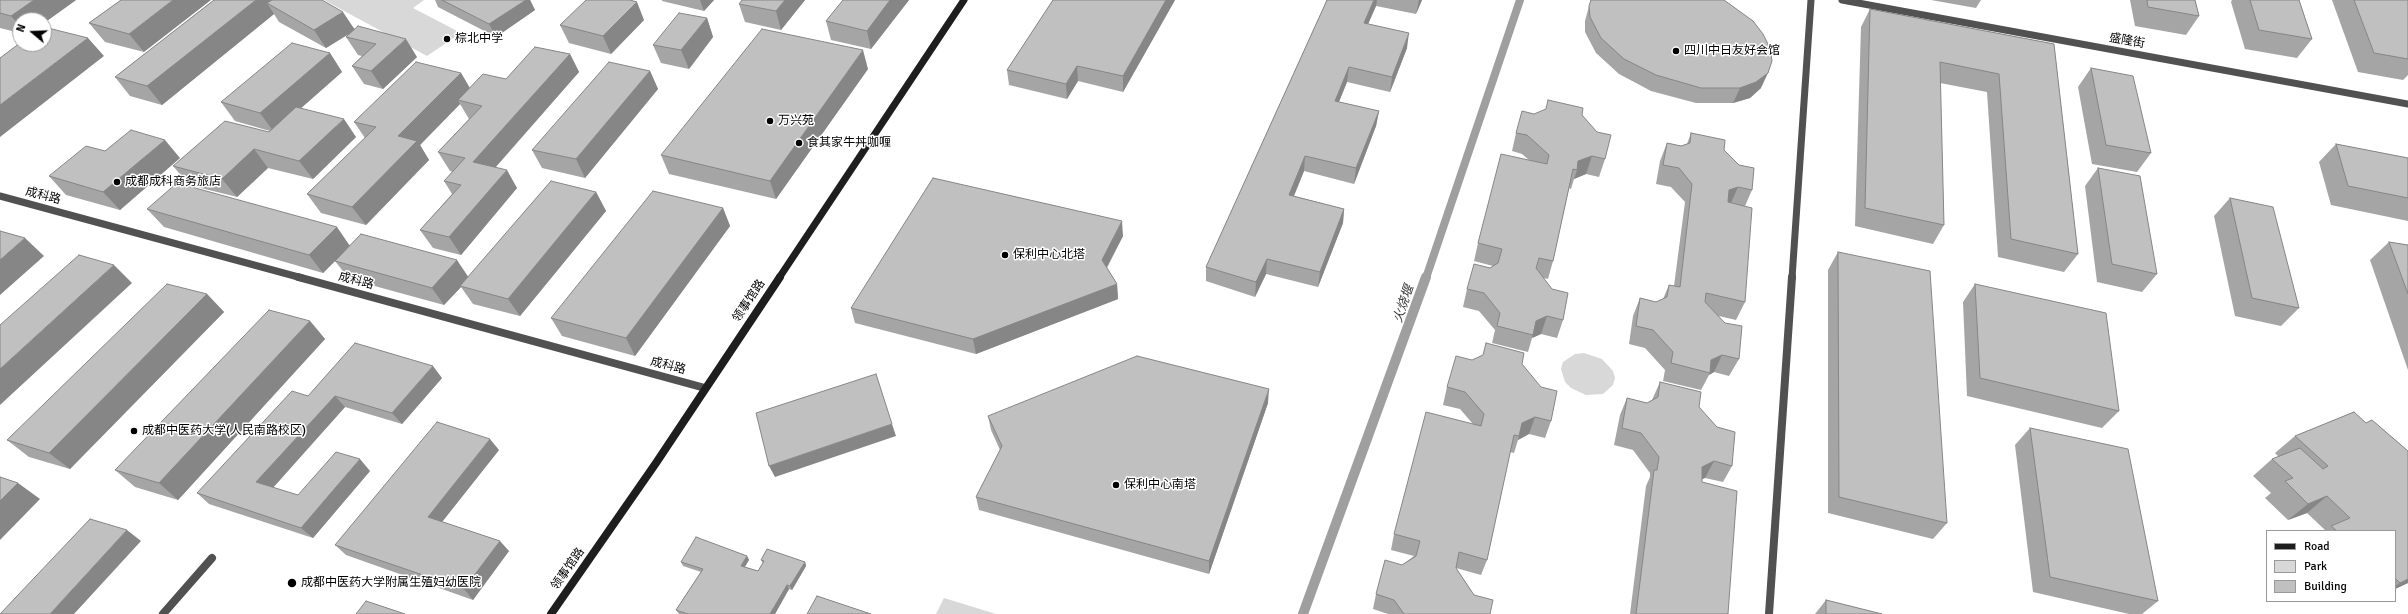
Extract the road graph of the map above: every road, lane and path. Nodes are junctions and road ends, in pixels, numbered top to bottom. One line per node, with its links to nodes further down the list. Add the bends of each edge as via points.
1 (964, 0): 6 (main road, 领事馆路)
2 (1811, 0): 10 (street)
3 (1842, 0): 4 (street, 盛隆街)
4 (2408, 104)
5 (0, 196): 6 (street, 成科路)
6 (706, 388): 9 (main road, 领事馆路)
7 (212, 558): 8 (street)
8 (163, 614)
9 (551, 614)
10 (1769, 614)

